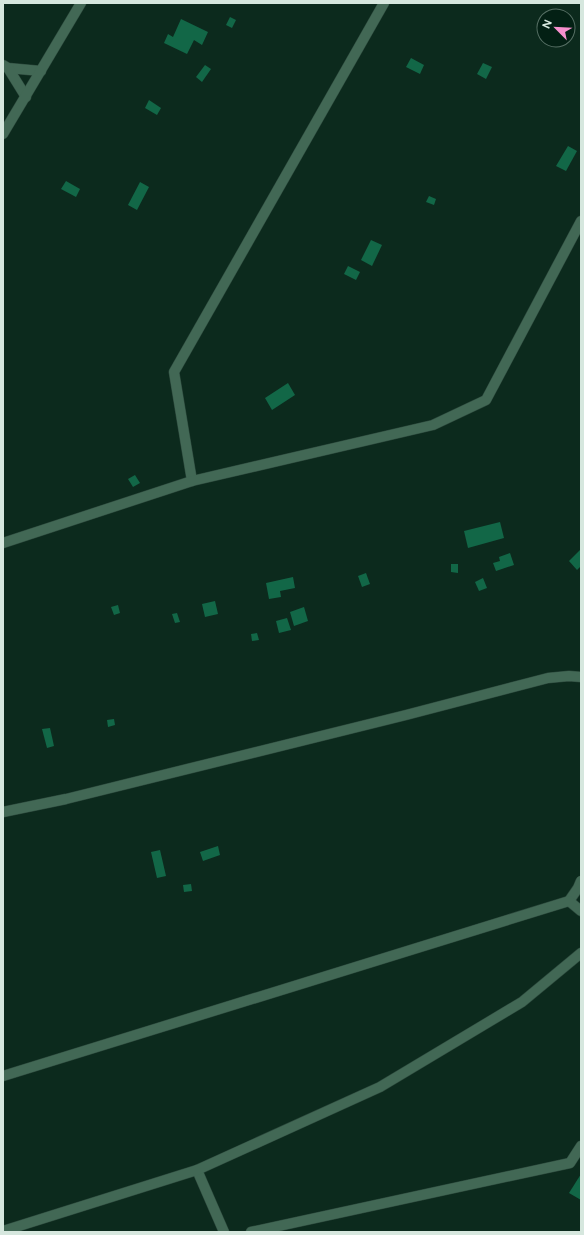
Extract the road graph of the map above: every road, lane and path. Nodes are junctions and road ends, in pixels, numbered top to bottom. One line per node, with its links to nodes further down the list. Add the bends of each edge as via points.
1 (81, 3): 4 (street)
2 (384, 3): 8 (street, via 174,372)
3 (6, 66): 4 (street); 5 (street)
4 (41, 71): 5 (street)
5 (26, 97): 6 (street)
6 (3, 134)
7 (581, 221): 8 (street, via 486,400 433,424)
8 (192, 481): 9 (street)
9 (3, 542)
10 (581, 677): 11 (street, via 548,678 66,799)
11 (3, 812)
12 (581, 881): 13 (street)
13 (569, 901): 14 (street); 16 (street)
14 (581, 911)
15 (581, 953): 18 (street, via 522,1002 380,1087)
16 (3, 1076)
17 (581, 1146): 21 (street, via 570,1164)
18 (197, 1170): 19 (street); 20 (street)
19 (3, 1231)
20 (224, 1232)
21 (251, 1232)

